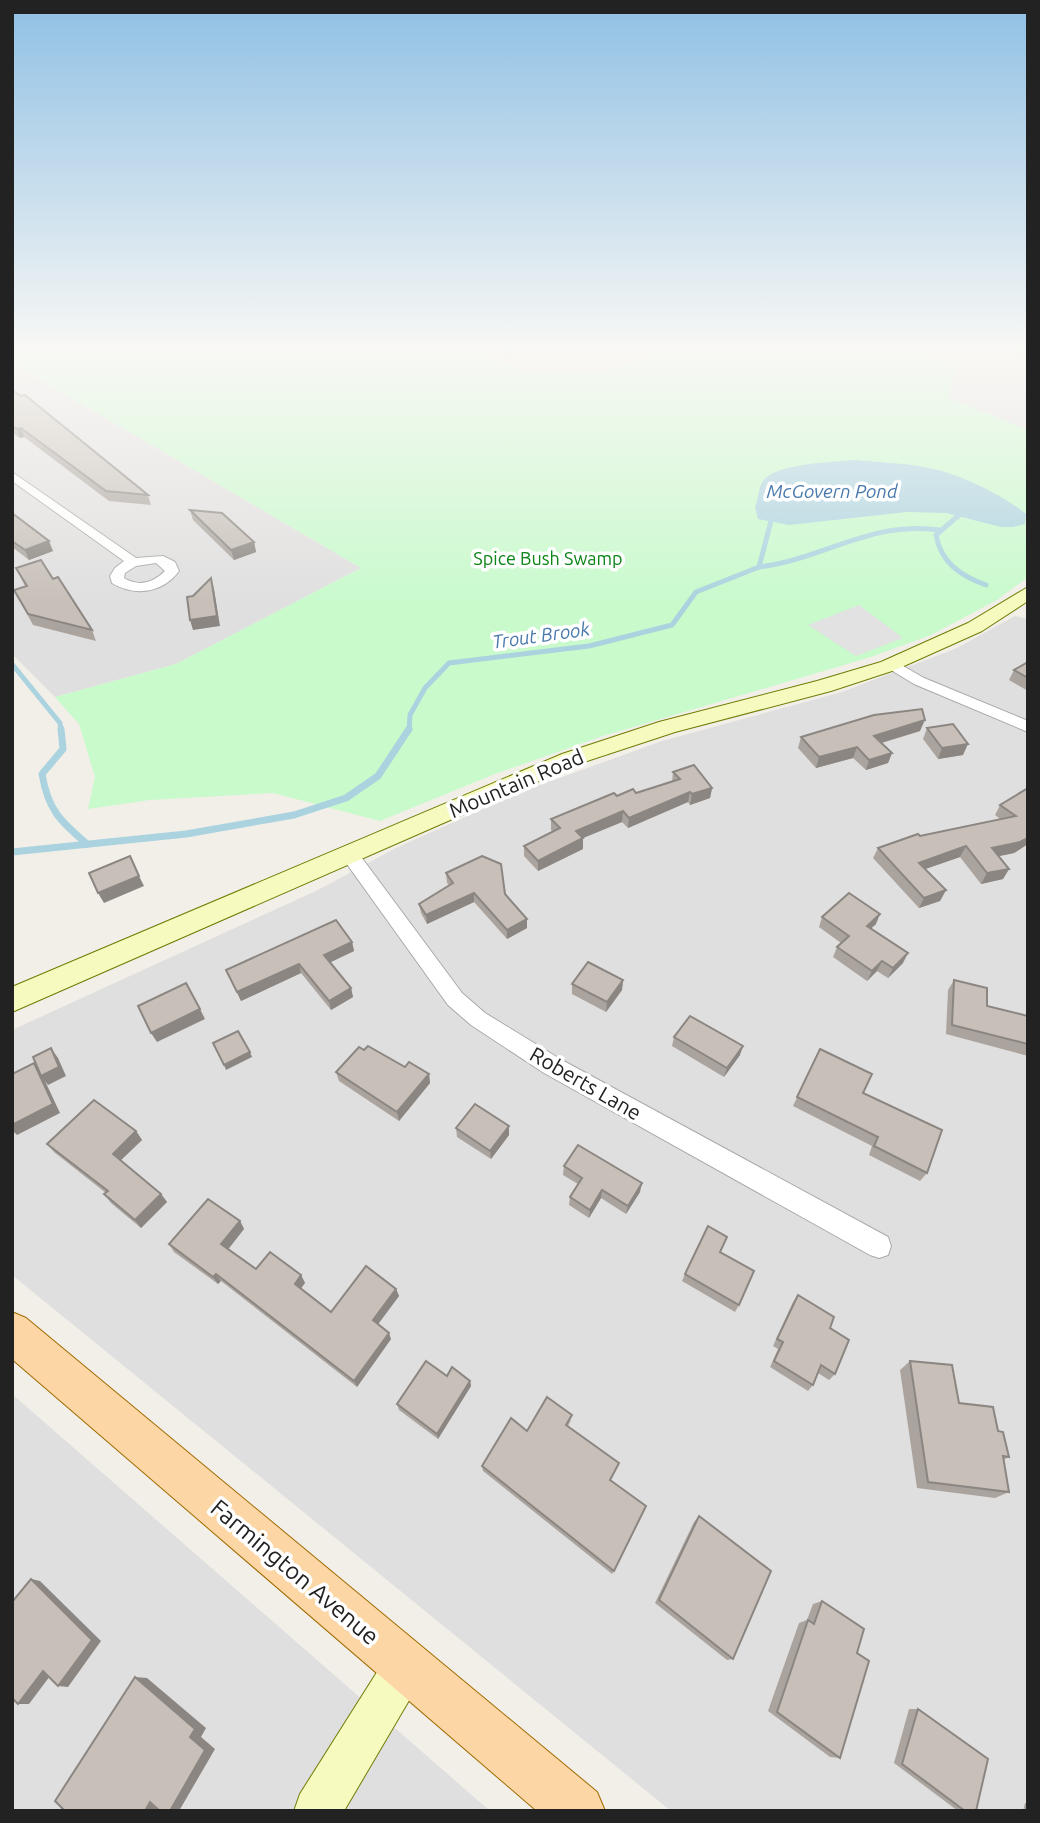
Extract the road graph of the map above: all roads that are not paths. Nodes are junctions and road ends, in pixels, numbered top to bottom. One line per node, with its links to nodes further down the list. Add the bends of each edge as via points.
1 (12, 475): 2 (street)
2 (133, 562)
3 (1028, 593): 4 (main road, Mountain Road, via 975,626)
4 (891, 664): 5 (street, via 919,681); 6 (main road, Mountain Road, via 614,743)
5 (1028, 727)
6 (349, 855): 7 (main road, Mountain Road); 8 (street, Roberts Lane, via 455,999 478,1019 552,1066)
7 (12, 1000)
8 (879, 1246)
9 (12, 1332): 10 (main road, Farmington Avenue)
10 (405, 1665): 11 (main road); 12 (main road, Farmington Avenue)
11 (317, 1811)
12 (578, 1811)

